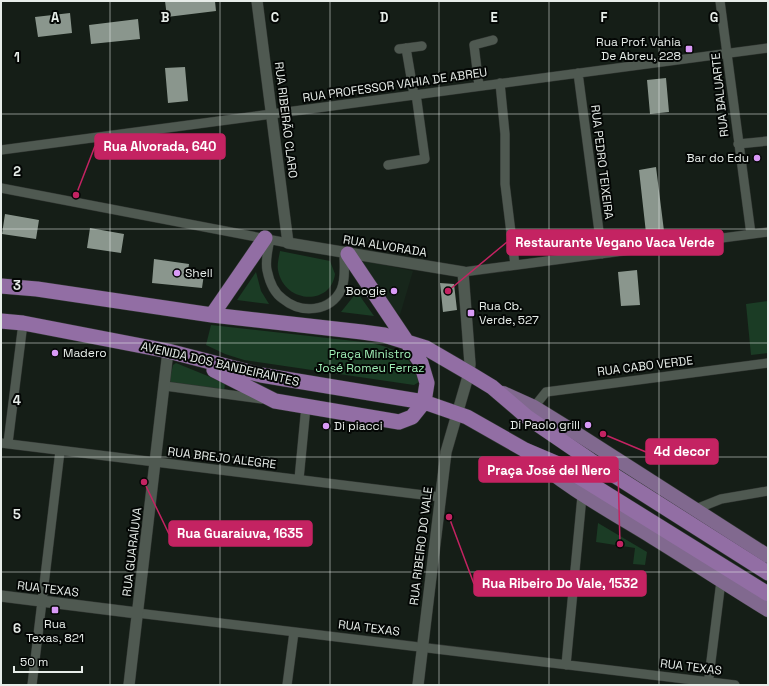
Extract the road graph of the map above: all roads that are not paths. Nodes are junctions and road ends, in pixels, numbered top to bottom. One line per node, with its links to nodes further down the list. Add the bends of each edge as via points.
1 (257, 1): 11 (street, RUA RIBEIRÃO CLARO)
2 (720, 1): 6 (street, RUA BALUARTE)
3 (493, 40): 9 (street, via 474,45)
4 (422, 46): 10 (street, via 402,49)
5 (768, 48): 6 (street, RUA PROFESSOR VAHIA DE ABREU)
6 (728, 53): 7 (street, RUA PROFESSOR VAHIA DE ABREU); 13 (street, RUA BALUARTE)
7 (578, 73): 8 (street, RUA PROFESSOR VAHIA DE ABREU); 22 (street, RUA PEDRO TEIXEIRA)
8 (500, 83): 9 (street, RUA PROFESSOR VAHIA DE ABREU); 23 (street, via 505,134 505,184)
9 (479, 86): 10 (street, RUA PROFESSOR VAHIA DE ABREU)
10 (415, 95): 11 (street, RUA PROFESSOR VAHIA DE ABREU); 15 (street, via 425,159)
11 (272, 114): 14 (street, RUA PROFESSOR VAHIA DE ABREU); 20 (street, RUA RIBEIRÃO CLARO)
12 (768, 141): 13 (street)
13 (738, 144): 18 (street, RUA BALUARTE)
14 (1, 150)
15 (388, 165)
16 (1, 188): 19 (street, RUA ALVORADA)
17 (768, 232): 18 (street, RUA ALVORADA)
18 (751, 234): 22 (street, RUA ALVORADA)
19 (268, 239): 20 (street, RUA ALVORADA); 21 (street, via 266,268 270,279 281,299 300,308 317,308 335,299 344,279); 26 (highway)
20 (288, 243): 21 (street, RUA ALVORADA)
21 (346, 253): 24 (street, RUA ALVORADA); 29 (highway)
22 (602, 254): 23 (street, RUA ALVORADA)
23 (515, 265): 24 (street, RUA ALVORADA)
24 (463, 272): 33 (street, via 470,351)
25 (1, 286): 26 (highway)
26 (212, 315): 29 (highway, via 362,332)
27 (1, 320): 28 (highway, AVENIDA DOS BANDEIRANTES)
28 (23, 323): 30 (highway, AVENIDA DOS BANDEIRANTES); 41 (street)
29 (408, 342): 33 (highway, via 426,348); 37 (highway, via 425,374 427,390)
30 (168, 350): 31 (highway, AVENIDA DOS BANDEIRANTES); 34 (street, RUA GUARAÍUVA)
31 (189, 356): 36 (highway); 37 (highway, AVENIDA DOS BANDEIRANTES, via 261,375)
32 (768, 363): 39 (street, RUA CABO VERDE, via 546,392)
33 (469, 373): 35 (highway); 40 (street)
34 (165, 386): 36 (street); 44 (street, RUA GUARAÍUVA)
35 (492, 388): 39 (main road); 51 (highway, via 590,460)
36 (275, 401): 38 (highway)
37 (424, 402): 38 (highway, via 412,417 399,422); 40 (highway, AVENIDA DOS BANDEIRANTES)
38 (306, 406): 45 (street)
39 (534, 407): 49 (main road)
40 (457, 412): 42 (highway, AVENIDA DOS BANDEIRANTES); 47 (street, RUA RIBEIRO DO VALE, via 446,452)
41 (5, 443): 43 (street, RUA BREJO ALEGRE)
42 (525, 450): 48 (main road, AVENIDA DOS BANDEIRANTES); 53 (highway, AVENIDA DOS BANDEIRANTES, via 558,464)
43 (60, 451): 44 (street, RUA BREJO ALEGRE); 55 (street)
44 (156, 462): 45 (street, RUA BREJO ALEGRE); 57 (street, RUA GUARAÍUVA)
45 (299, 479): 47 (street, RUA BREJO ALEGRE)
46 (768, 491): 49 (street, via 721,499)
47 (440, 497): 59 (street, RUA RIBEIRO DO VALE)
48 (584, 502): 52 (main road, AVENIDA DOS BANDEIRANTES); 60 (street)
49 (696, 509): 50 (main road)
50 (768, 556)
51 (768, 573)
52 (721, 581): 56 (main road, AVENIDA DOS BANDEIRANTES); 61 (street)
53 (768, 594)
54 (1, 596): 55 (street, RUA TEXAS)
55 (42, 601): 57 (street, RUA TEXAS); 62 (street)
56 (768, 610)
57 (137, 613): 58 (street, RUA TEXAS); 63 (street, RUA GUARAÍUVA)
58 (294, 632): 59 (street, RUA TEXAS); 64 (street)
59 (423, 648): 60 (street, RUA TEXAS); 65 (street, RUA RIBEIRO DO VALE)
60 (566, 665): 61 (street, RUA TEXAS)
61 (708, 683): 66 (street, RUA TEXAS)
62 (32, 685)
63 (129, 685)
64 (287, 685)
65 (418, 685)
66 (735, 685)

